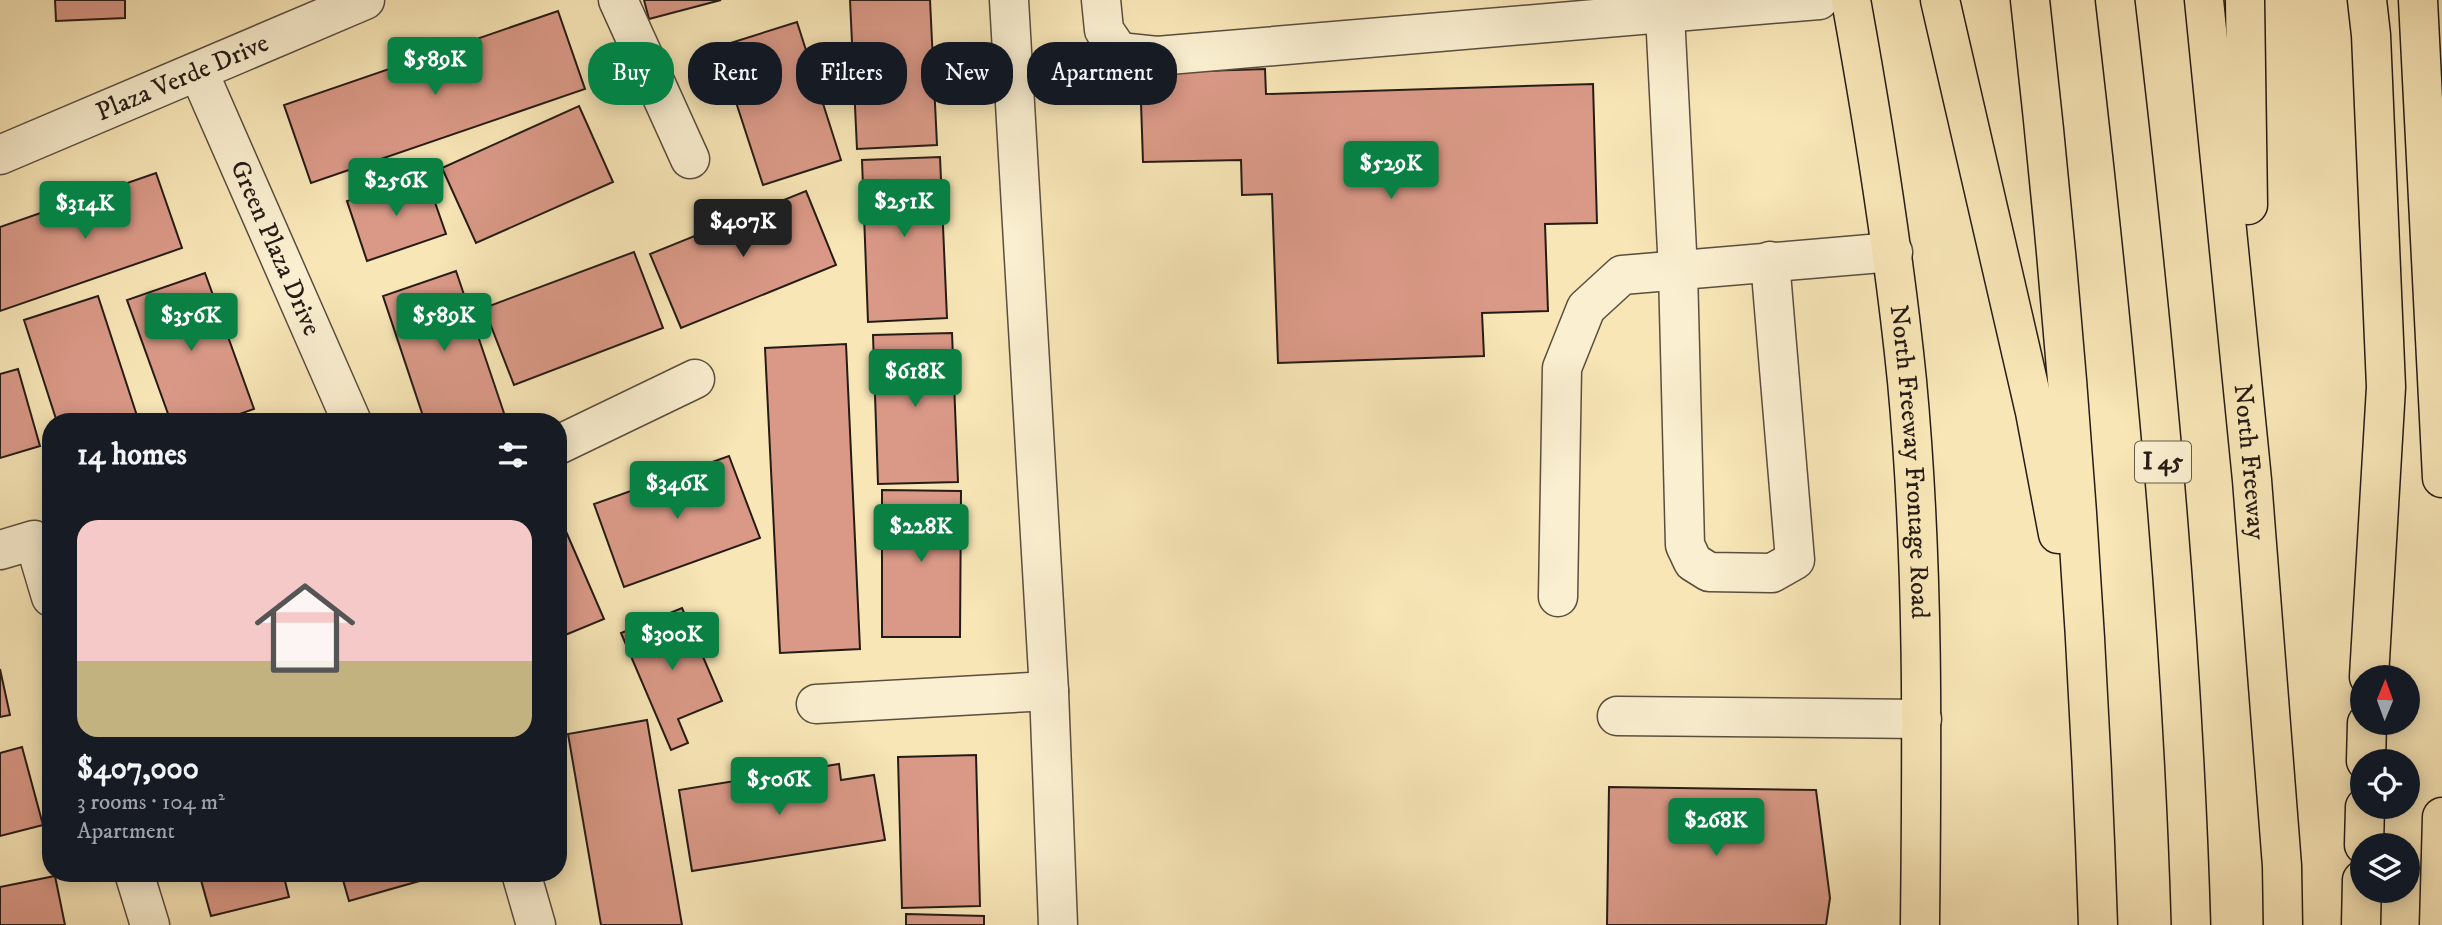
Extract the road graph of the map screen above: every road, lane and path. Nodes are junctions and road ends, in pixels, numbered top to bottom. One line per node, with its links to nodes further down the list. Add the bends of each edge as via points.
1 (365, 0): 17 (street, Plaza Verde Drive)
2 (618, 0): 19 (street)
3 (1009, 0): 32 (street)
4 (1101, 0): 16 (street, via 1104,30 1119,52 1157,56)
5 (1819, 0): 14 (street)
6 (1851, 0): 20 (main road, North Freeway Frontage Road)
7 (1940, 0): 36 (main road, via 2035,412)
8 (2030, 0): 36 (main road, via 2053,212)
9 (2115, 0): 46 (main road, I 45, via 2156,363 2175,608)
10 (2204, 0): 27 (main road, North Freeway)
11 (2245, 0): 27 (main road)
12 (2367, 0): 31 (main road, via 2386,387)
13 (2418, 0): 26 (main road)
14 (1750, 3): 15 (street)
15 (1665, 13): 16 (street); 22 (street)
16 (1436, 16)
17 (199, 73): 18 (street, Plaza Verde Drive); 24 (street, Green Plaza Drive)
18 (0, 155)
19 (690, 159)
20 (1893, 252): 21 (street); 35 (main road, North Freeway Frontage Road, via 1907,384)
21 (1770, 261): 22 (street); 22 (street, via 1795,560 1772,573 1709,572 1693,562 1685,545)
22 (1678, 271): 30 (street, via 1622,275 1586,308 1562,368)
23 (695, 379): 25 (street)
24 (348, 413)
25 (567, 441)
26 (2442, 478)
27 (2252, 480): 47 (main road, North Freeway)
28 (0, 550): 29 (street, via 34,540)
29 (42, 567)
30 (1558, 597)
31 (2370, 665)
32 (1049, 691): 33 (street); 43 (street)
33 (816, 705)
34 (1617, 716): 35 (street)
35 (1922, 719): 44 (main road, North Freeway Frontage Road)
36 (2091, 726): 45 (main road)
37 (2442, 817): 49 (main road)
38 (137, 882): 41 (street)
39 (524, 882): 42 (street)
40 (2361, 903): 48 (main road)
41 (149, 925)
42 (536, 925)
43 (1058, 925)
44 (1920, 925)
45 (2098, 925)
46 (2191, 925)
47 (2283, 925)
48 (2361, 925)
49 (2439, 925)

